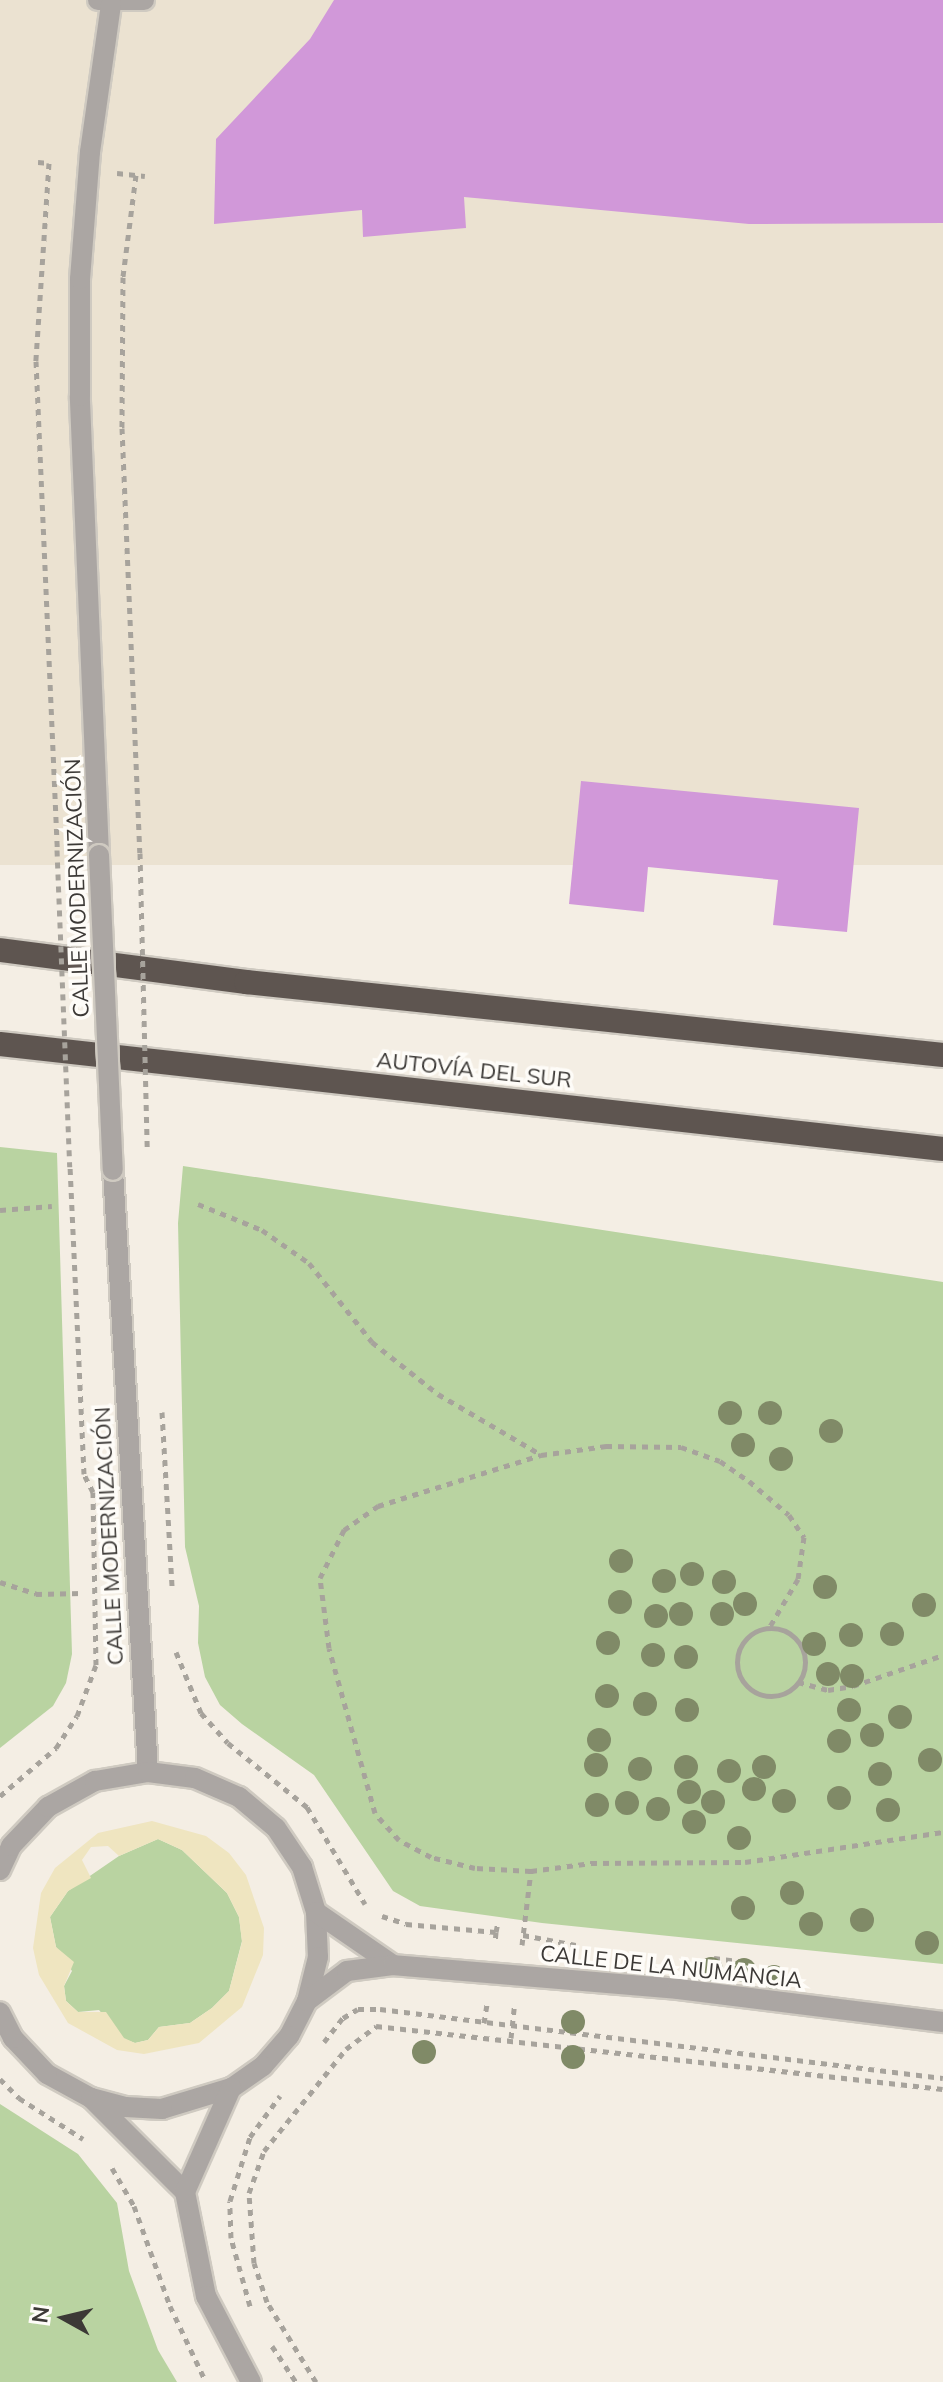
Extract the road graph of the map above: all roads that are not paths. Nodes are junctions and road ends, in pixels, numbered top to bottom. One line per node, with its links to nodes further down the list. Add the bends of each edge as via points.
1 (144, 0): 2 (street)
2 (105, 2): 7 (street, CALLE MODERNIZACIÓN, bridge, via 80,279 80,396 113,1170)
3 (0, 950): 5 (highway, via 246,982)
4 (0, 1044): 6 (highway, AUTOVÍA DEL SUR)
5 (943, 1055)
6 (943, 1149)
7 (148, 1772): 8 (street, via 95,1781 48,1807 11,1846); 9 (street, via 195,1778 239,1797 276,1828 302,1867)
8 (0, 1870)
9 (316, 1912): 10 (street, CALLE DE LA NUMANCIA); 11 (street, via 318,1957)
10 (393, 1965): 11 (street, CALLE DE LA NUMANCIA, via 347,1971); 13 (street, CALLE DE LA NUMANCIA, via 678,1989)
11 (307, 2001): 14 (street, via 289,2036 263,2066)
12 (0, 2012): 15 (street, via 13,2038 47,2074)
13 (943, 2022)
14 (231, 2088): 15 (street, via 162,2109); 16 (street)
15 (91, 2098): 16 (street)
16 (185, 2192): 17 (street, via 206,2296)
17 (251, 2382)

